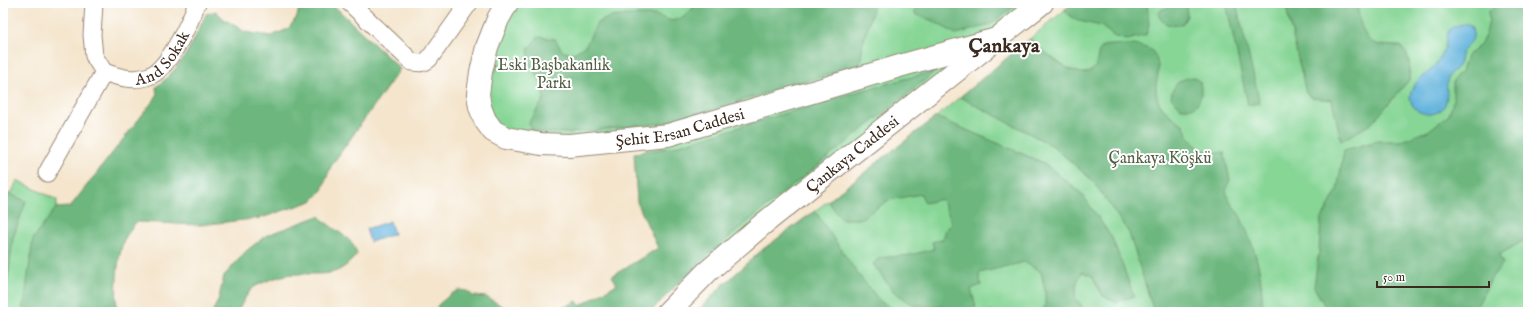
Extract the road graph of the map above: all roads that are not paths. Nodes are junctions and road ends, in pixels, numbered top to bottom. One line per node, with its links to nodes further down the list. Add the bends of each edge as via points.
1 (94, 3): 8 (street, via 94,56)
2 (197, 3): 8 (street, And Sokak, via 184,34 169,57 150,76 132,79)
3 (350, 3): 4 (street, via 412,62 422,63 429,59)
4 (469, 3)
5 (507, 3): 7 (main road, Şehit Ersan Caddesi, via 487,47 478,94 480,107 493,131 506,138 541,144 569,145 668,136)
6 (1042, 3): 7 (main road, Çankaya Caddesi)
7 (996, 39): 10 (main road, Çankaya Caddesi, via 763,224 707,272)
8 (104, 72): 9 (street)
9 (47, 172)
10 (668, 312)

